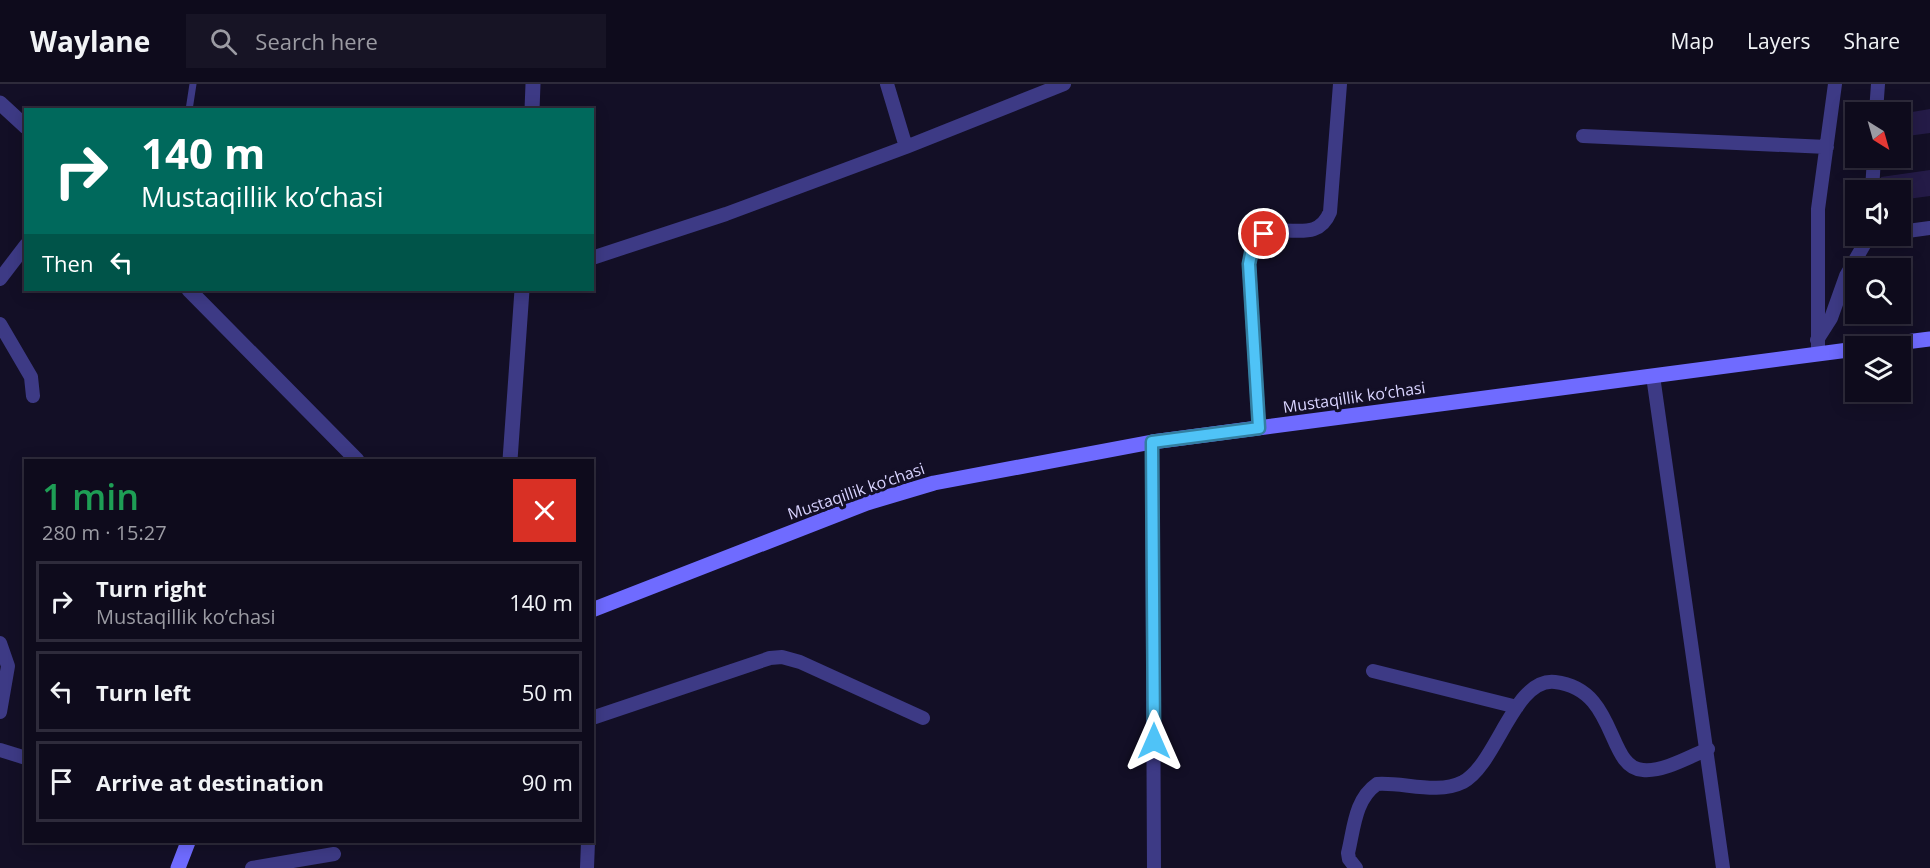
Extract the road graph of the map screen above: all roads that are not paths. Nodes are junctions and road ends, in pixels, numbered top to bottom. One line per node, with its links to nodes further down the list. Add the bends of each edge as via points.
1 (192, 84): 10 (lane)
2 (533, 84): 11 (street)
3 (887, 84): 14 (street)
4 (1064, 84): 14 (street)
5 (1340, 84): 31 (street, via 1330,212 1326,221 1314,230 1269,232 1252,249 1249,264)
6 (1835, 84): 15 (street)
7 (1878, 84): 8 (street)
8 (1877, 102)
9 (0, 103): 12 (street)
10 (189, 108)
11 (532, 108)
12 (24, 125)
13 (1583, 136): 15 (street)
14 (906, 147): 20 (street, via 726,214)
15 (1827, 147): 27 (street, via 1818,209)
16 (1930, 228): 17 (street)
17 (1911, 231)
18 (1864, 246): 27 (street, via 1846,276)
19 (24, 248): 21 (street)
20 (594, 257)
21 (0, 279)
22 (190, 291): 33 (street)
23 (522, 291): 34 (street)
24 (0, 324): 30 (street, via 31,377)
25 (1930, 339): 26 (main road)
26 (1911, 341)
27 (1818, 347): 28 (main road, Mustaqillik ko’chasi); 29 (main road, Mustaqillik ko’chasi)
28 (1845, 348)
29 (1653, 376): 31 (main road, Mustaqillik ko’chasi); 42 (street)
30 (33, 396)
31 (1259, 428): 32 (main road, Mustaqillik ko’chasi)
32 (1152, 442): 35 (main road, Mustaqillik ko’chasi, via 934,483 878,500); 51 (street)
33 (356, 459)
34 (510, 459)
35 (594, 609)
36 (0, 643): 39 (street, via 8,666)
37 (1373, 670): 38 (street)
38 (1517, 707): 42 (street, via 1544,682 1581,690 1600,710 1625,762 1642,770); 52 (street, via 1479,771 1465,781 1452,787 1377,784 1369,789 1360,802 1348,853)
39 (0, 712)
40 (594, 717): 41 (street, via 737,668 783,657)
41 (922, 718)
42 (1708, 749): 53 (street)
43 (0, 750): 44 (street)
44 (24, 757)
45 (188, 843): 48 (main road)
46 (588, 843): 50 (street)
47 (334, 854): 49 (street)
48 (178, 868)
49 (252, 868)
50 (587, 868)
51 (1154, 868)
52 (1356, 868)
53 (1723, 868)

